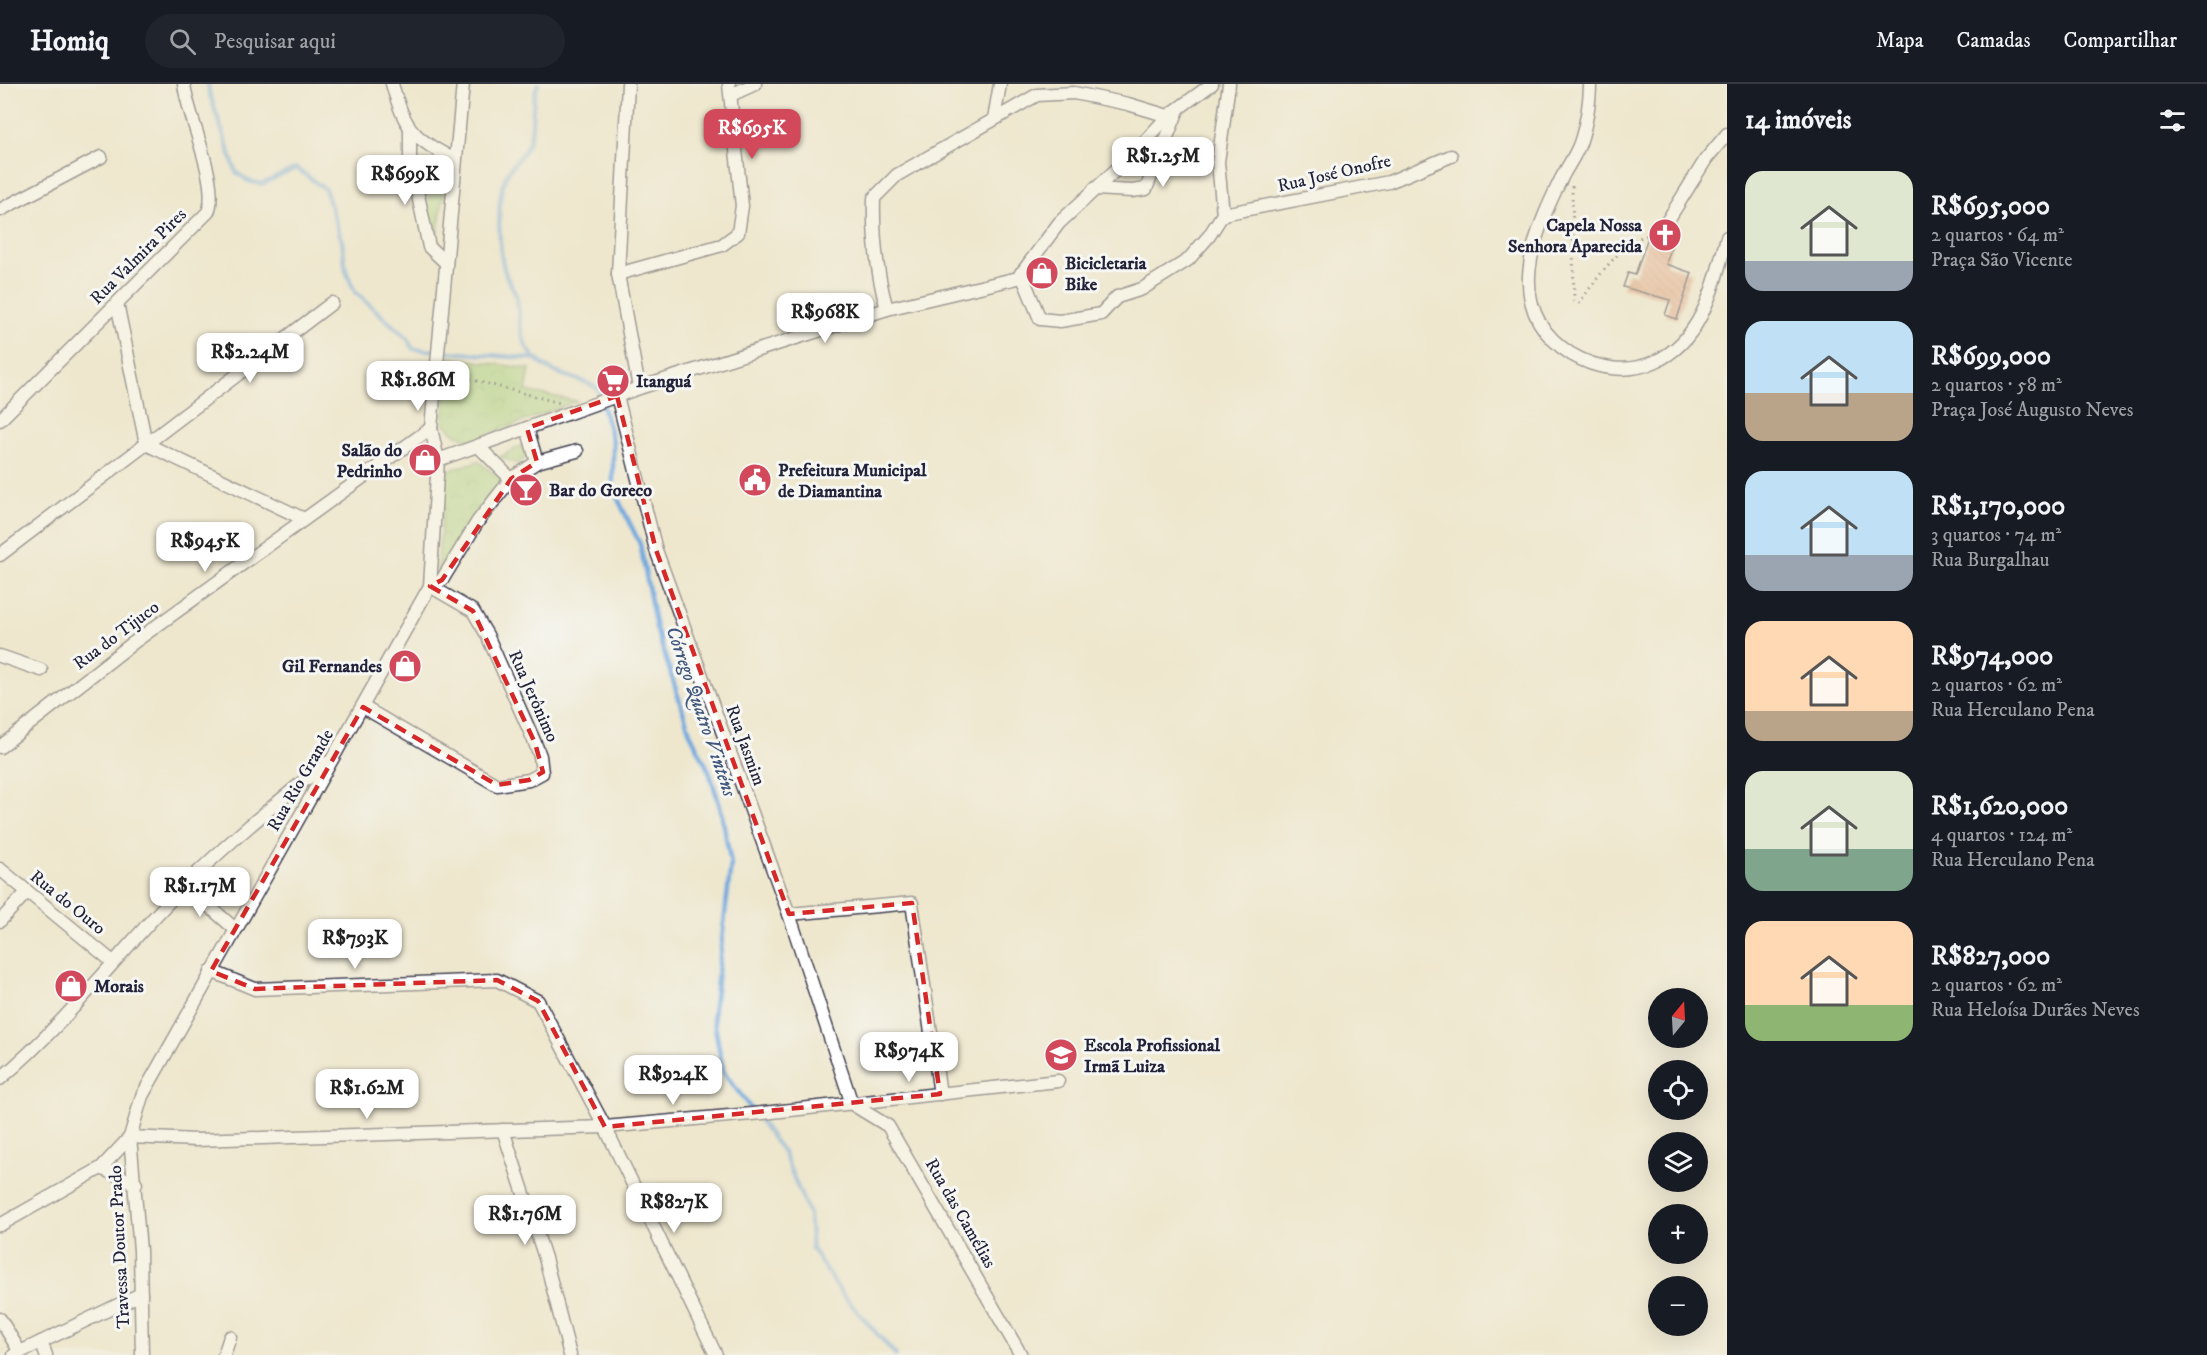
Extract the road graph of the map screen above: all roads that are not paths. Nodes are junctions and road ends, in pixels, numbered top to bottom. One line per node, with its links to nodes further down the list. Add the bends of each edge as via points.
1 (184, 84): 26 (street, Rua Valmira Pires, via 213,191 212,203 208,212)
2 (392, 84): 13 (street, via 400,114)
3 (463, 84): 17 (street, Rua Rio Grande)
4 (628, 84): 25 (street)
5 (755, 84): 10 (street)
6 (1000, 84): 12 (street)
7 (1212, 84): 11 (street)
8 (1229, 84): 20 (street, via 1218,162)
9 (1590, 84): 22 (street, via 1580,143 1536,239 1528,289 1530,305 1549,335 1563,349 1595,366 1615,369 1667,357 1701,318)
10 (730, 90): 25 (street, via 742,206 738,233 722,245)
11 (1173, 113): 12 (street, via 1074,93 1037,95); 18 (street); 18 (street, via 1146,189)
12 (994, 119): 28 (street, via 897,175 874,198 873,242)
13 (410, 129): 17 (street, via 420,141); 23 (street, via 410,157 429,247)
14 (1727, 134): 21 (street, via 1706,159)
15 (1451, 156): 20 (street, Rua José Onofre, via 1389,182)
16 (102, 157): 19 (street)
17 (455, 160): 23 (street, Rua Rio Grande)
18 (1094, 189): 24 (street, via 1051,231)
19 (0, 210)
20 (1223, 214): 24 (street, via 1188,260 1142,289 1117,297 1101,314 1060,321 1040,319)
21 (1660, 233)
22 (1727, 237)
23 (446, 262): 32 (street, Rua Rio Grande)
24 (1021, 273): 28 (street, via 1018,278)
25 (618, 274): 29 (street)
26 (117, 303): 31 (street, Rua Valmira Pires); 34 (street)
27 (332, 303): 34 (street)
28 (886, 309): 29 (street)
29 (639, 388): 30 (street)
30 (613, 398): 33 (street); 51 (street, Rua Jasmim, via 656,550)
31 (0, 420)
32 (432, 428): 37 (street, Rua Rio Grande); 40 (street, Rua do Tijuco)
33 (527, 428): 35 (street); 38 (street)
34 (146, 444): 40 (street); 41 (street)
35 (478, 446): 37 (street); 39 (street)
36 (577, 451): 38 (street)
37 (438, 460): 42 (street, Rua Rio Grande)
38 (537, 462): 39 (street)
39 (511, 479): 42 (street, via 478,520 442,580)
40 (304, 519): 46 (street, Rua do Tijuco, via 133,643)
41 (0, 555)
42 (430, 586): 45 (street, Rua Rio Grande); 45 (street, Rua Jerônimo, via 473,611 538,749 542,773 529,780 497,785)
43 (0, 656): 44 (street)
44 (42, 670)
45 (363, 707): 47 (street, Rua Rio Grande)
46 (0, 747)
47 (334, 757): 49 (street); 53 (street, Rua Rio Grande)
48 (0, 869): 50 (street, Rua do Ouro)
49 (185, 885): 53 (street); 54 (street)
50 (27, 892): 52 (street); 54 (street, Rua do Ouro)
51 (789, 914): 58 (street, via 912,903); 59 (street, Rua Jasmim)
52 (0, 921)
53 (235, 929): 55 (street, Rua Rio Grande)
54 (113, 962): 56 (street, via 36,1048)
55 (211, 971): 60 (street, via 255,989 497,980 538,1001); 62 (street, Rua Rio Grande, via 142,1096)
56 (0, 1079)
57 (1058, 1081): 58 (street)
58 (940, 1094): 59 (street)
59 (852, 1104): 60 (street); 76 (street, Rua das Camélias, via 888,1126)
60 (605, 1127): 61 (street); 75 (street)
61 (503, 1130): 62 (street, via 196,1140); 74 (street, via 545,1258)
62 (130, 1137): 63 (street); 64 (street, Travessa Doutor Prado)
63 (101, 1168): 64 (street); 65 (street)
64 (136, 1184): 66 (street, Travessa Doutor Prado)
65 (0, 1225)
66 (141, 1294): 69 (street); 72 (street, Travessa Doutor Prado)
67 (0, 1318): 70 (street)
68 (230, 1337): 73 (street)
69 (41, 1342): 70 (street); 71 (street)
70 (17, 1353)
71 (46, 1355)
72 (142, 1355)
73 (224, 1355)
74 (570, 1355)
75 (716, 1355)
76 (1022, 1355)

